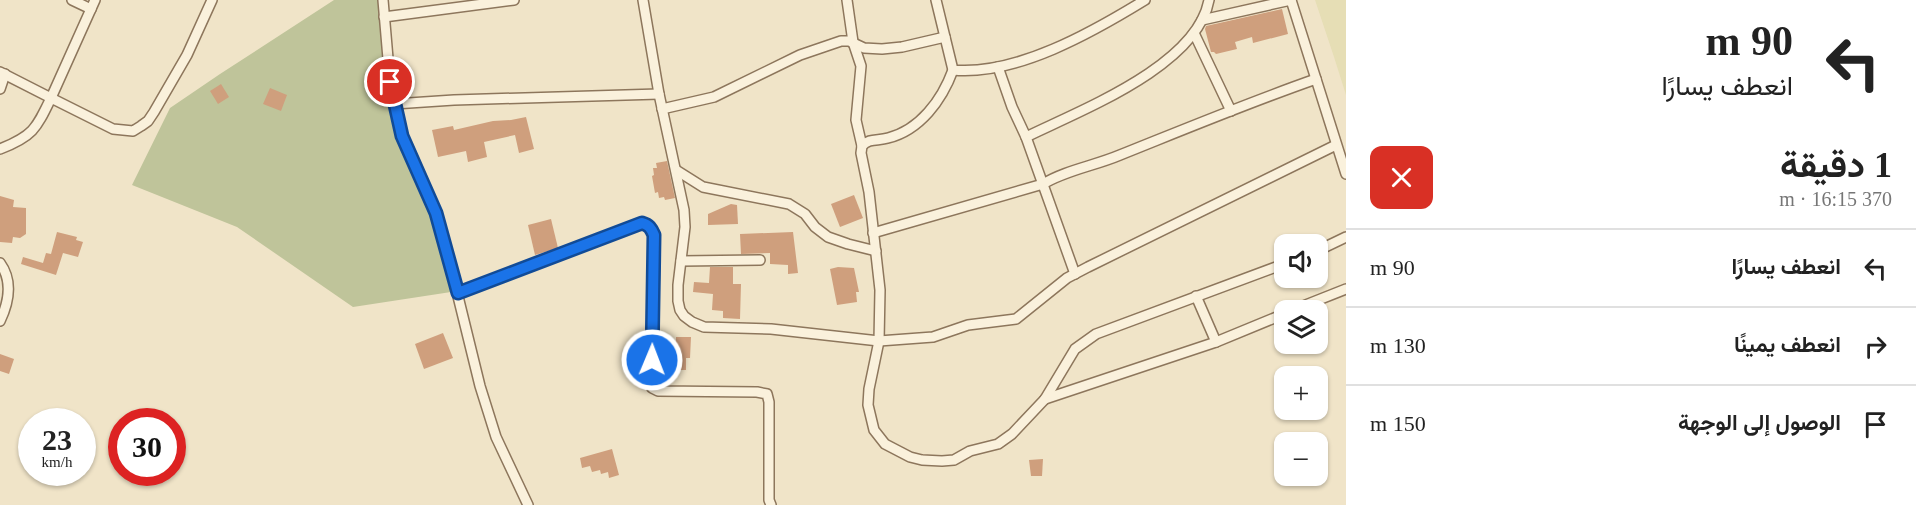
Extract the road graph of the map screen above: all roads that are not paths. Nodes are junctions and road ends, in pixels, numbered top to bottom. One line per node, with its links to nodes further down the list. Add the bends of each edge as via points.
1 (72, 0): 12 (street)
2 (95, 0): 12 (street)
3 (212, 0): 24 (street, via 187,55 154,112 133,131 113,129)
4 (383, 0): 13 (street)
5 (510, 0): 13 (street)
6 (643, 0): 23 (street)
7 (847, 0): 17 (street)
8 (937, 0): 16 (street)
9 (1145, 0): 18 (street, via 1083,35)
10 (1209, 0): 14 (street)
11 (1291, 0): 14 (street); 21 (street)
12 (91, 9): 24 (street)
13 (384, 17): 25 (street)
14 (1202, 20): 15 (street)
15 (1194, 33): 27 (street); 28 (street, via 1169,59 1138,81)
16 (945, 37): 17 (street, via 882,49 864,48); 19 (street)
17 (853, 42): 26 (street, via 841,41 800,55 714,97); 30 (street, via 861,66 856,120)
18 (998, 67): 19 (street); 28 (street)
19 (953, 70): 30 (street, via 941,97 924,116 897,135 867,141)
20 (2, 73): 22 (street); 24 (street)
21 (1316, 79): 27 (street); 29 (street)
22 (0, 88)
23 (659, 94): 25 (street); 26 (street)
24 (51, 98): 31 (street, via 23,140)
25 (394, 104): 45 (street, via 402,136 436,213)
26 (662, 109): 32 (street)
27 (1231, 111): 34 (street)
28 (1026, 137): 34 (street)
29 (1336, 145): 33 (street); 43 (street)
30 (862, 146): 35 (street)
31 (0, 149)
32 (676, 170): 38 (street, via 703,187 789,204 828,237); 40 (street, via 685,226)
33 (1346, 174)
34 (1042, 184): 35 (street); 43 (street)
35 (873, 233): 38 (street)
36 (1346, 237): 37 (street)
37 (1328, 246)
38 (876, 251): 50 (street)
39 (760, 260): 40 (street)
40 (681, 261): 50 (street, via 678,301 684,316 704,327 771,329)
41 (0, 263): 49 (street, via 9,288)
42 (1274, 268): 46 (street)
43 (1075, 274): 50 (street, via 1016,319 969,325 933,337)
44 (1346, 289): 47 (street)
45 (458, 293): 53 (street, via 496,437); 54 (street, via 642,223 651,227 652,388 767,394)
46 (1196, 296): 51 (street); 52 (street, via 1086,339 1075,349)
47 (1318, 300)
48 (1274, 318): 51 (street)
49 (0, 321)
50 (879, 341): 52 (street, via 869,389 871,422 885,444 910,457 954,460 998,444)
51 (1216, 342): 52 (street)
52 (1045, 399)
53 (528, 505)
54 (771, 505)

